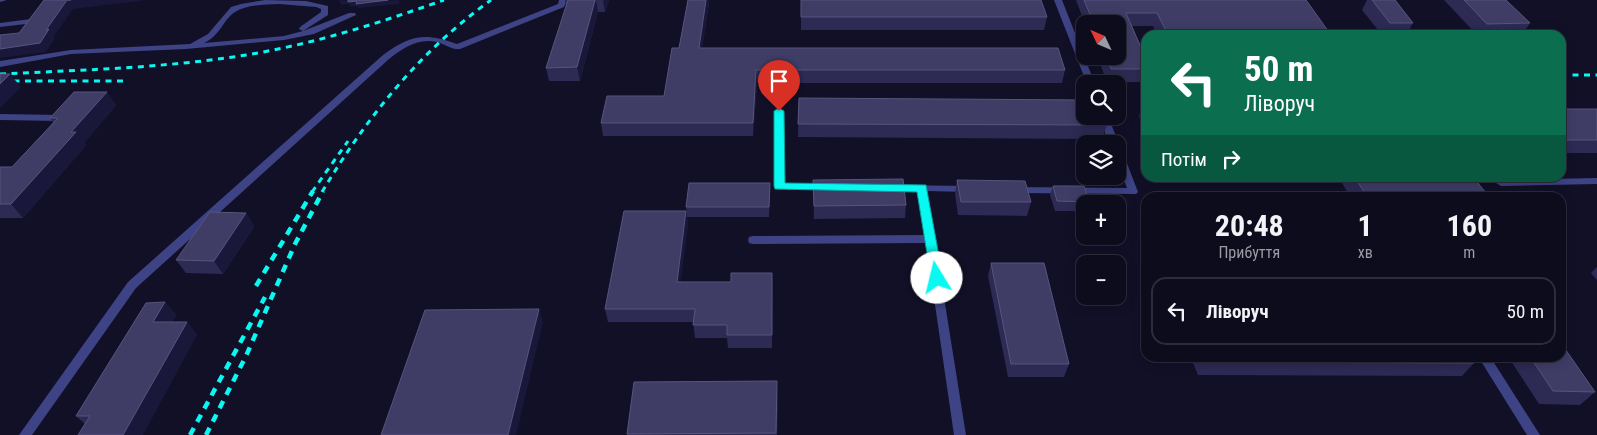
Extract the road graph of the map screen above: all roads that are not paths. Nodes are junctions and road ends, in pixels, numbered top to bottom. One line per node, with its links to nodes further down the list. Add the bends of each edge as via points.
1 (564, 0): 26 (lane, via 561,5 457,47 439,40 412,40 386,56 132,284)
2 (1058, 0): 9 (lane)
3 (352, 15): 6 (lane, via 311,32)
4 (31, 22): 5 (lane)
5 (0, 25)
6 (284, 38): 7 (lane); 7 (lane, via 316,21 325,13 325,8 297,2 236,7 223,18 213,35)
7 (186, 47): 8 (lane, via 71,52)
8 (0, 64)
9 (1087, 75)
10 (779, 111): 18 (lane, via 779,186)
11 (0, 117): 12 (lane)
12 (59, 118)
13 (1126, 173): 22 (lane, via 1133,192)
14 (1597, 181): 16 (lane)
15 (1549, 182): 17 (lane)
16 (1566, 182)
17 (1501, 183)
18 (836, 187)
19 (884, 188): 20 (lane)
20 (922, 188): 21 (lane); 23 (lane)
21 (980, 189)
22 (1008, 190)
23 (931, 239): 24 (lane); 27 (lane)
24 (753, 240)
25 (1487, 362): 28 (lane)
26 (24, 435)
27 (960, 435)
28 (1534, 435)

